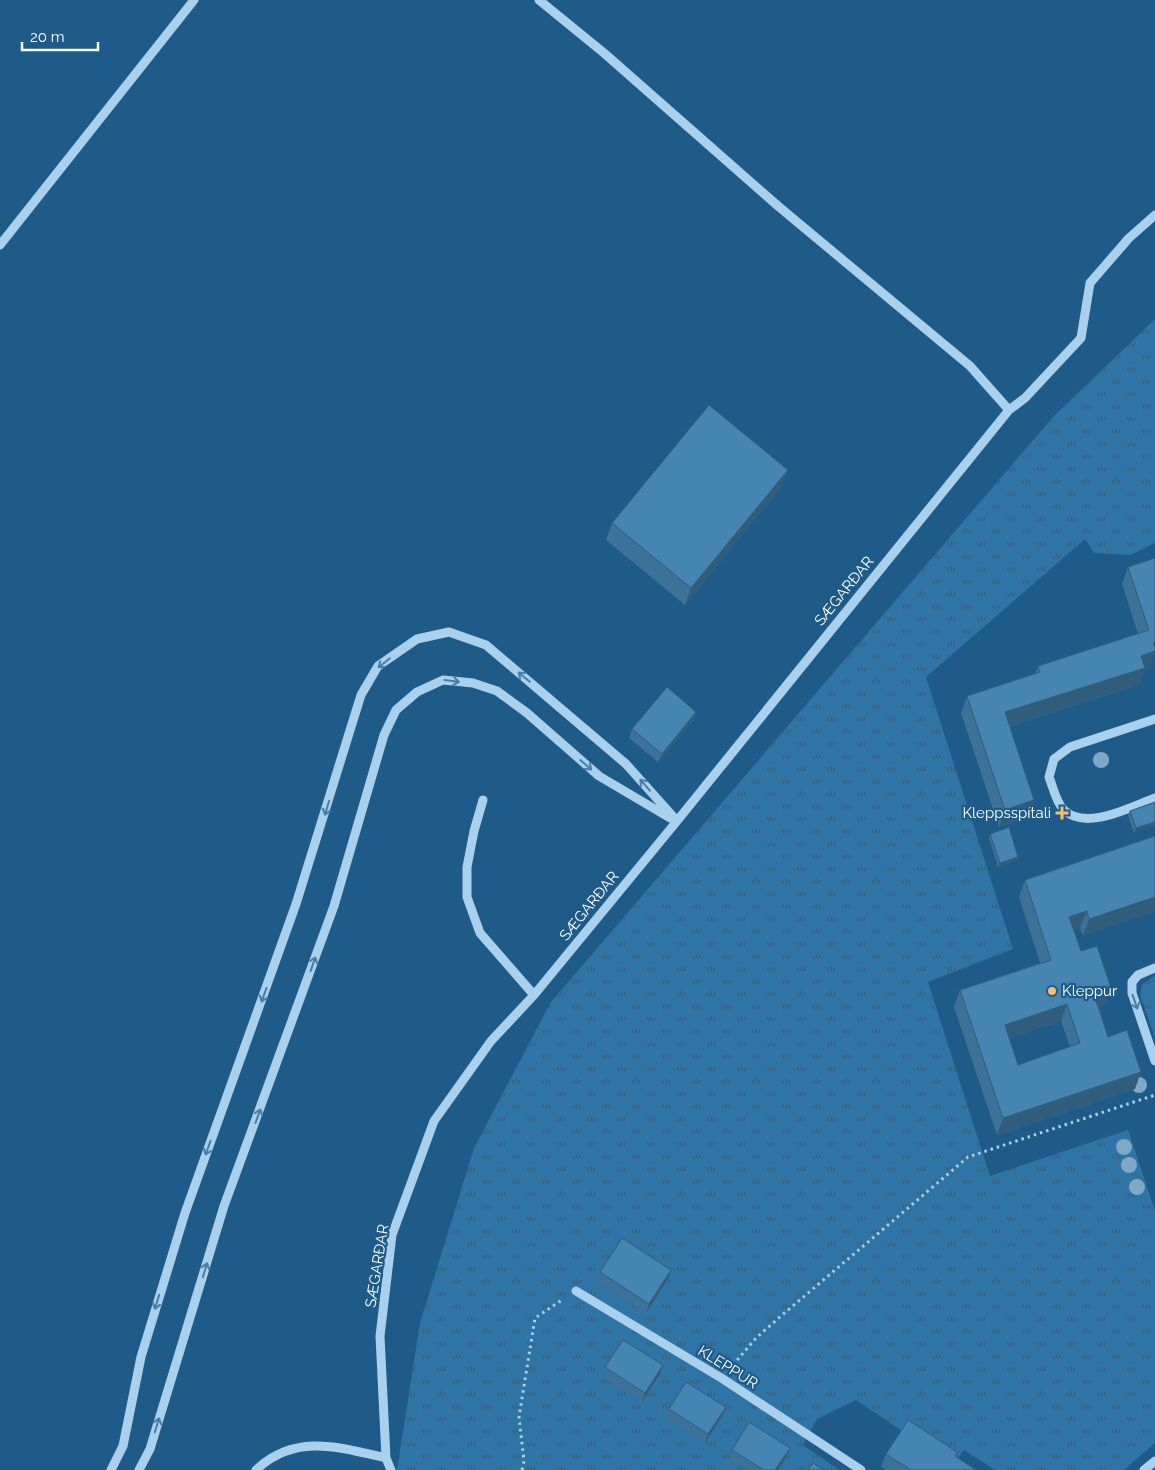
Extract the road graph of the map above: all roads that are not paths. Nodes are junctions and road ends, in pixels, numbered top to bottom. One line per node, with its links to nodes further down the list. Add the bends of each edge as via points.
1 (194, 0): 4 (street)
2 (539, 0): 5 (street, via 785,213 970,366)
3 (1155, 215): 5 (street, SÆGARÐAR, via 1129,238 1090,283 1081,338)
4 (0, 245)
5 (1009, 410): 9 (street, SÆGARÐAR)
6 (1155, 719): 7 (street, via 1070,747 1054,759 1049,777 1062,808 1076,818 1093,819)
7 (1155, 798)
8 (483, 800): 11 (street, via 467,867 467,897 480,933)
9 (677, 822): 11 (street, SÆGARÐAR); 16 (street, one-way to 16, via 626,764 486,645 450,632 418,639 378,666 361,695 296,904 185,1214 141,1357 123,1446); 17 (street, one-way to 9, via 150,1449 224,1206 334,906 384,735 396,710 417,692 443,680 474,683 497,691 599,776)
10 (1155, 968): 12 (street, one-way to 12, via 1138,975 1132,982 1132,993)
11 (534, 995): 14 (street, SÆGARÐAR, via 490,1041 434,1121 392,1235 380,1336)
12 (1155, 1061)
13 (576, 1291): 20 (street, KLEPPUR, via 723,1379)
14 (386, 1458): 18 (street, via 348,1449 306,1445 269,1458); 19 (street, SÆGARÐAR)
15 (1155, 1461): 21 (street)
16 (111, 1470)
17 (139, 1470)
18 (256, 1470)
19 (391, 1470)
20 (861, 1470)
21 (1144, 1470)

